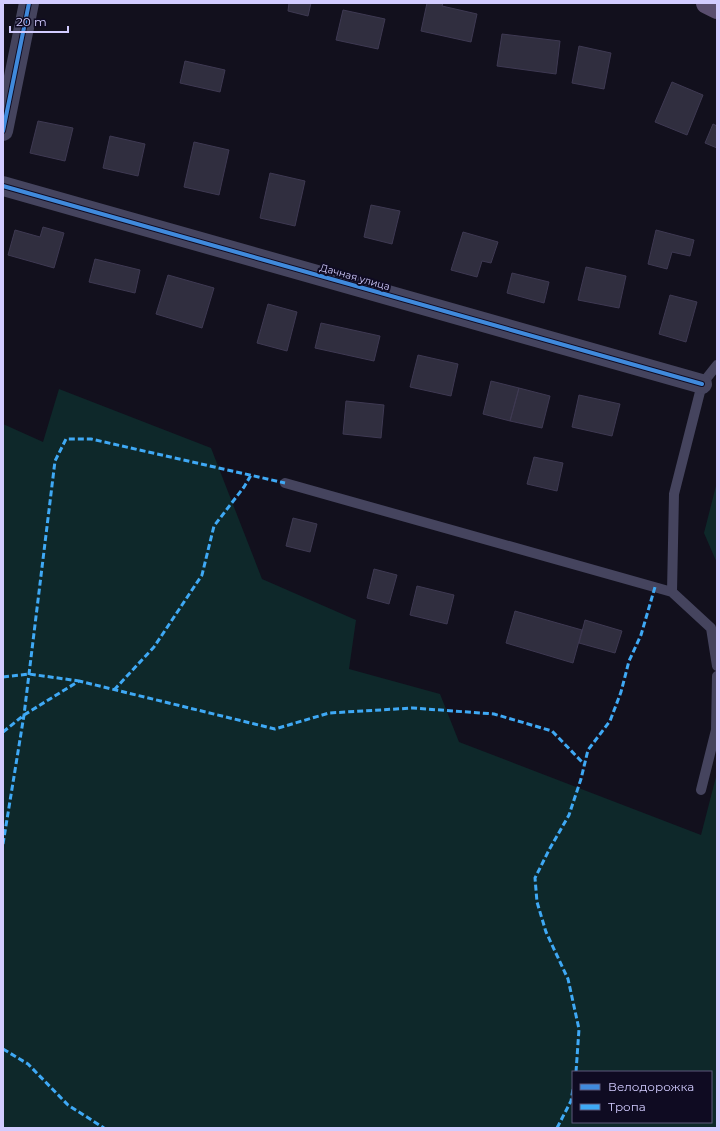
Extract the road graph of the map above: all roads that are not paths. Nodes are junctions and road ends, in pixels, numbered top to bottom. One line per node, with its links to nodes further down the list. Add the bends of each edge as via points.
1 (29, 3): 4 (street)
2 (707, 3): 3 (main road)
3 (717, 8)
4 (3, 131)
5 (3, 186): 7 (street, Дачная улица)
6 (717, 365): 7 (lane)
7 (702, 384): 9 (lane, via 674,494)
8 (285, 483): 9 (lane)
9 (672, 592): 10 (lane, via 711,628)
10 (717, 666)
11 (717, 676): 12 (lane, via 716,730)
12 (701, 790)

